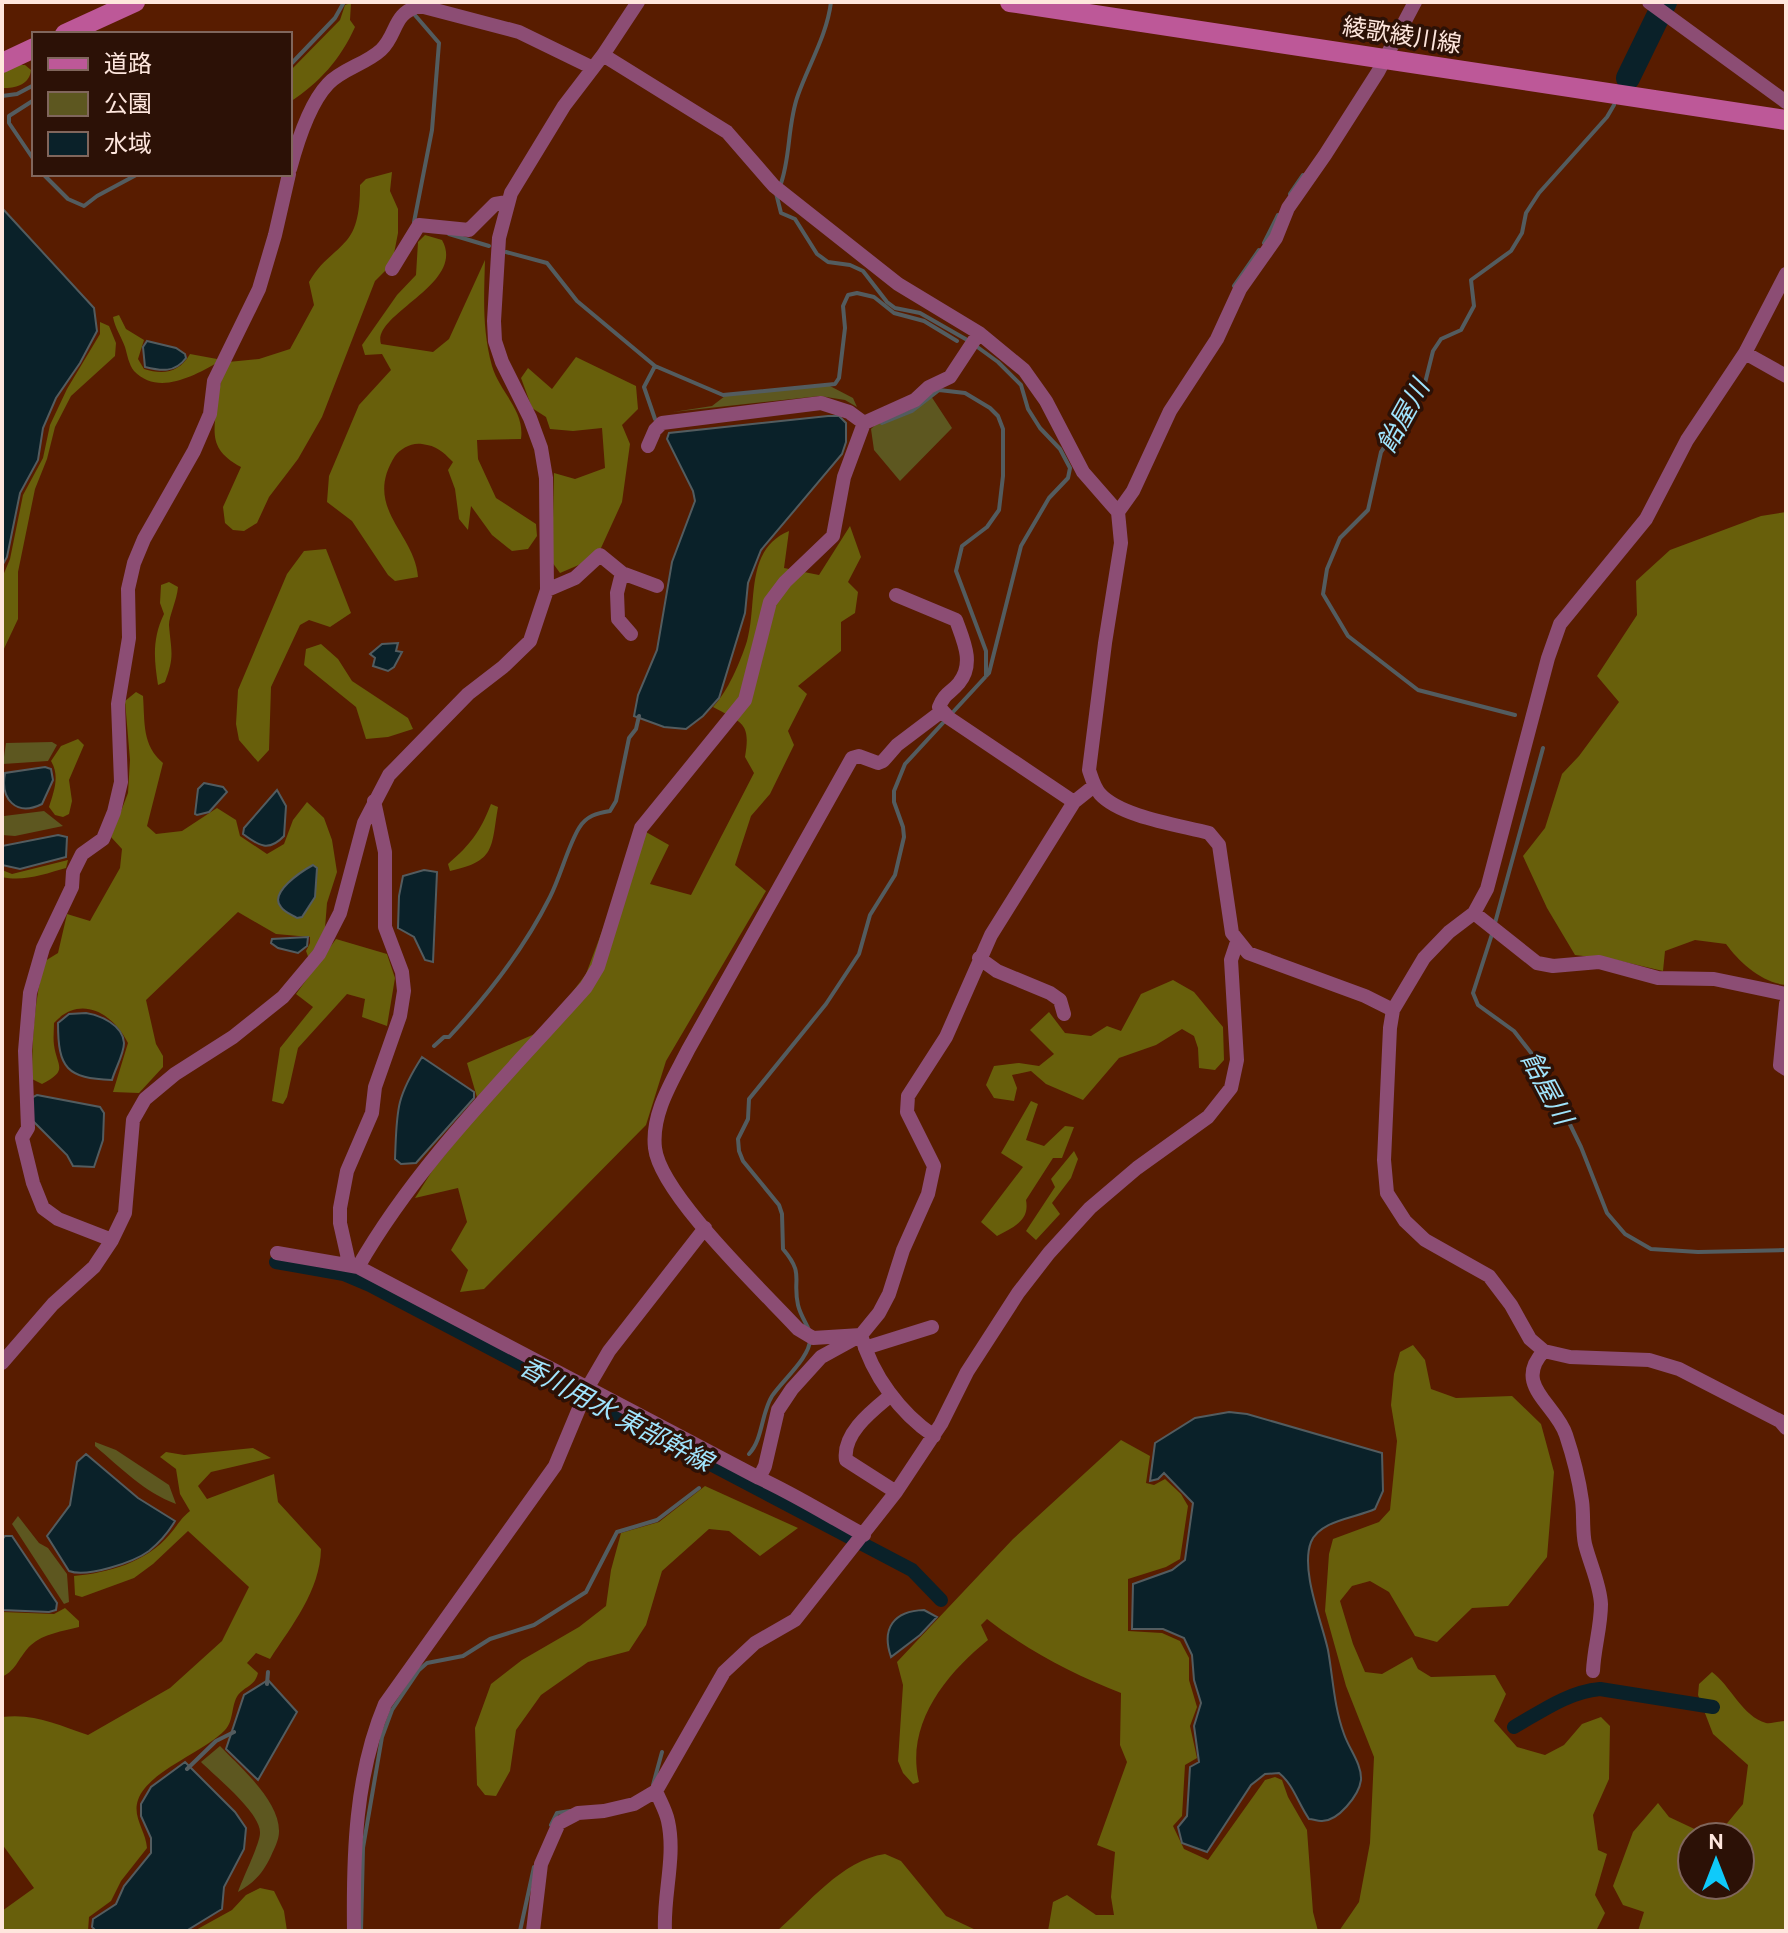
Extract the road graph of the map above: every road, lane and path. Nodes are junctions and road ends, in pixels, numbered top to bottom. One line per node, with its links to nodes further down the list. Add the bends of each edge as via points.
1 (135, 2): 6 (main road)
2 (638, 2): 8 (street)
3 (1010, 2): 9 (main road, 綾歌綾川線)
4 (1415, 2): 9 (street)
5 (1653, 5): 12 (street)
6 (69, 32)
7 (32, 49): 10 (main road)
8 (603, 55): 11 (street); 19 (street, via 727,132 778,189)
9 (1384, 58): 13 (main road, 綾歌綾川線); 24 (street, via 1240,289)
10 (2, 63)
11 (593, 68): 14 (street, via 519,32 420,6 409,9 383,48 328,84); 16 (street)
12 (1786, 102)
13 (1786, 120)
14 (292, 160)
15 (288, 176): 43 (street, via 259,289 214,381 210,414 134,563 118,704 121,782 114,812 103,839 82,854 73,872 72,887 43,948 30,993 25,1051 28,1128 22,1138 33,1183 43,1208 58,1219)
16 (507, 202): 17 (street, via 495,204 469,230 419,227); 27 (street, via 499,238 495,341 541,448)
17 (392, 269)
18 (1786, 274): 20 (street)
19 (974, 340): 22 (street, via 950,377); 24 (street, via 1024,370 1083,472)
20 (1745, 353): 21 (street); 34 (street, via 1687,440 1646,519 1560,624)
21 (1786, 376)
22 (864, 423): 23 (street, via 821,403 662,423); 45 (street, via 844,477 833,536 770,602 745,700 641,828 592,977 416,1180)
23 (648, 446)
24 (1118, 512): 31 (street, via 1121,543 1089,770)
25 (622, 573): 26 (street); 27 (street, via 600,555 575,578); 29 (street, via 618,619)
26 (657, 586)
27 (547, 590): 32 (street, via 530,641 468,694 389,775)
28 (896, 595): 30 (street, via 956,620 967,653 966,671 944,695 939,707)
29 (631, 634)
30 (946, 715): 33 (street); 42 (street, via 897,745 883,761 852,758 666,1094 655,1148 670,1183)
31 (1094, 786): 33 (street); 35 (street, via 1102,797 1126,809 1214,837)
32 (373, 801): 43 (street, via 340,913 319,954 283,997 145,1099 133,1120 125,1213); 45 (street, via 385,852 385,927 404,991 340,1208)
33 (1074, 802): 36 (street)
34 (1480, 918): 37 (street, via 1537,963 1599,962 1658,978 1714,979); 39 (street, via 1449,932 1424,958)
35 (1237, 942): 39 (street, via 1263,960); 53 (street, via 1231,960 1237,1060 1231,1088 1208,1117 1125,1178 1049,1253 967,1372)
36 (979, 958): 40 (street, via 1050,993 1060,1000); 47 (street, via 946,1037 908,1096 907,1112 934,1166 889,1294)
37 (1786, 994)
38 (1786, 1004): 41 (street, via 1780,1065)
39 (1393, 1010): 48 (street, via 1385,1118 1387,1193 1425,1240 1489,1276 1530,1339)
40 (1064, 1014)
41 (1786, 1069)
42 (705, 1228): 47 (street, via 810,1337); 50 (street, via 609,1351)
43 (112, 1240): 49 (street, via 94,1267 53,1304)
44 (277, 1253): 45 (street)
45 (354, 1265): 50 (street)
46 (932, 1327): 47 (street)
47 (863, 1342): 51 (street); 54 (street, via 821,1357 792,1389 778,1410)
48 (1544, 1351): 52 (street, via 1649,1360 1679,1369); 57 (street, via 1533,1362 1532,1379 1566,1433 1582,1499 1584,1542 1601,1599)
49 (2, 1363)
50 (585, 1395): 54 (street); 59 (street, via 555,1466 385,1704 375,1727 355,1832)
51 (891, 1395): 53 (street, via 912,1421); 55 (street, via 855,1430 845,1448 846,1460)
52 (1786, 1428)
53 (934, 1436): 55 (street)
54 (759, 1478): 56 (street, via 799,1496)
55 (896, 1492): 56 (street)
56 (860, 1540): 58 (street, via 795,1620 755,1643 724,1672)
57 (1593, 1671)
58 (656, 1791): 60 (street, via 634,1804 578,1813 559,1823 541,1864); 61 (street, via 668,1821)
59 (354, 1931)
60 (533, 1931)
61 (665, 1931)

